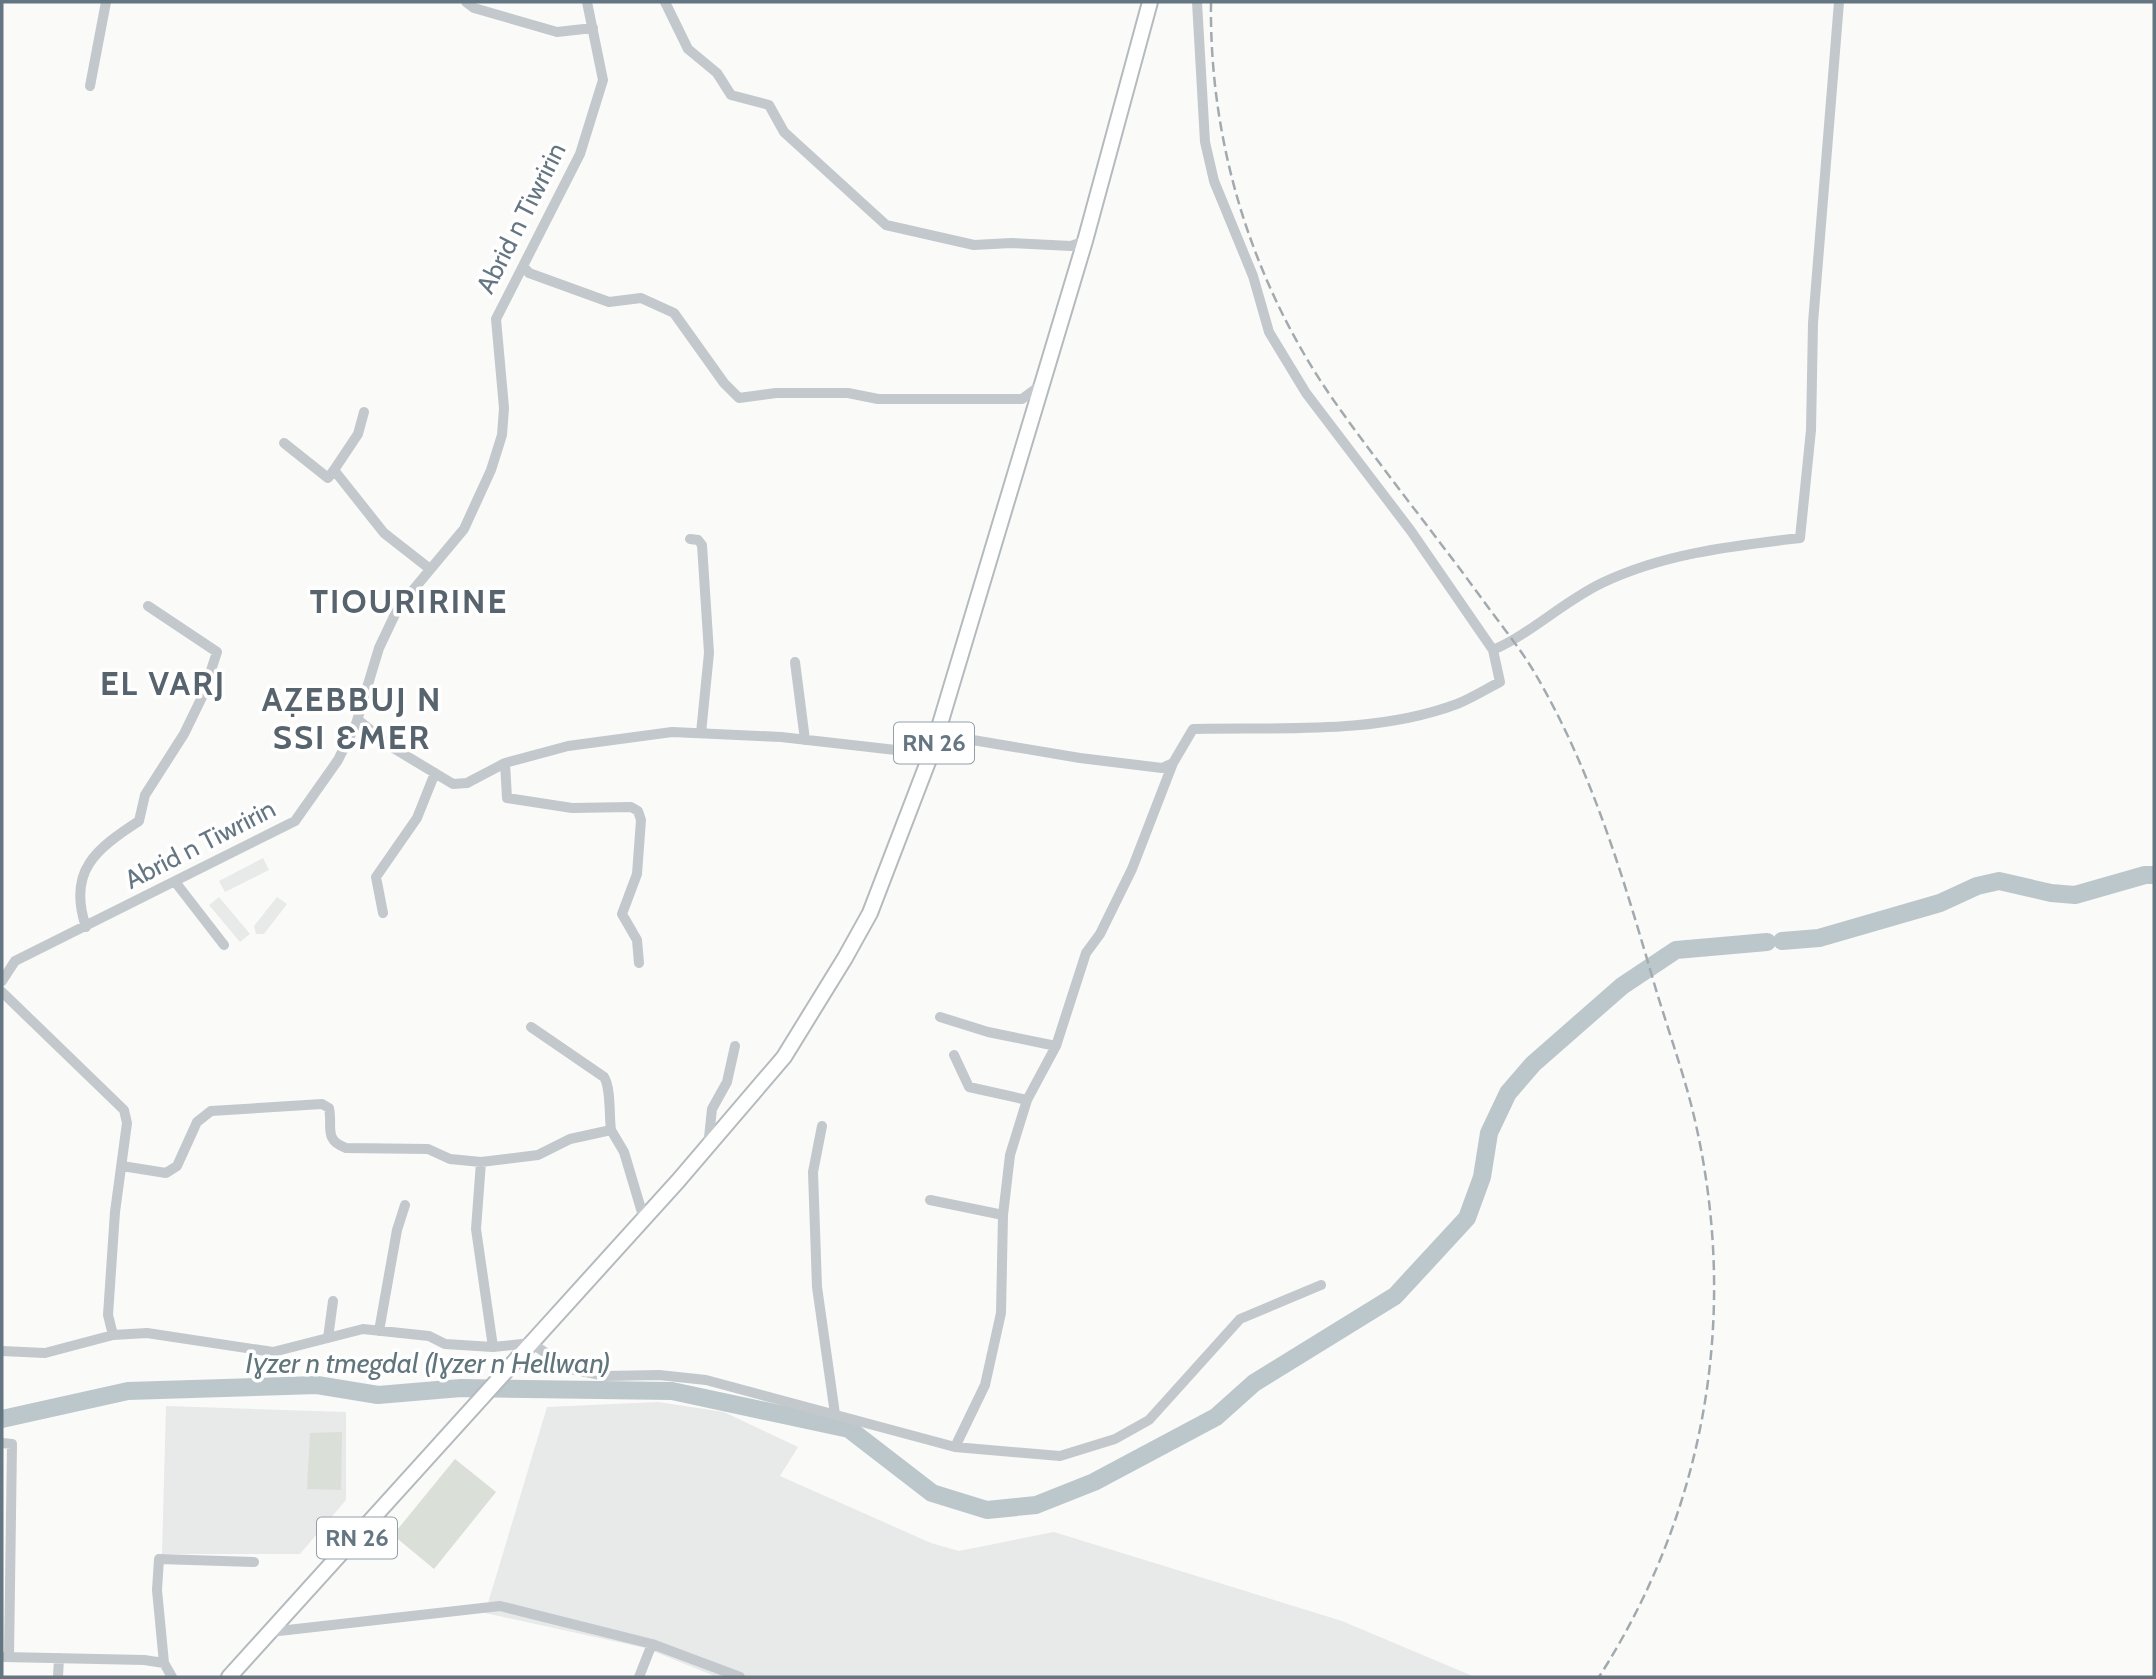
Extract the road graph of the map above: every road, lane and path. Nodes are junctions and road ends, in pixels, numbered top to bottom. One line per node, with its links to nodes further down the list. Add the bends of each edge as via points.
1 (106, 2): 9 (street)
2 (466, 2): 8 (street, via 557,32)
3 (587, 2): 8 (street, Abrid n Tiwririn)
4 (665, 2): 10 (street, via 688,49 718,73 731,95 769,105 784,132 886,225 974,245 1070,246)
5 (1150, 2): 10 (main road, RN 26)
6 (1197, 2): 19 (street, via 1205,142 1214,181 1253,276 1269,332 1306,393 1411,531)
7 (1839, 2): 19 (street, via 1800,538 1696,551 1640,568 1601,583)
8 (593, 28): 11 (street, Abrid n Tiwririn, via 603,80 596,109 580,154)
9 (90, 86)
10 (1085, 241): 12 (main road, RN 26)
11 (524, 267): 12 (street, via 529,273 609,302 640,298 674,313 739,398 848,393 878,399 1022,399); 17 (street, Abrid n Tiwririn, via 496,319 502,435 464,529)
12 (1041, 385): 23 (main road, RN 26)
13 (364, 412): 15 (street, via 358,433)
14 (284, 443): 15 (street, via 328,478)
15 (334, 470): 17 (street, via 384,533)
16 (690, 539): 22 (street, via 702,545 709,653)
17 (430, 569): 21 (street, Abrid n Tiwririn, via 398,608 379,648)
18 (148, 606): 31 (street, via 217,652 194,715 145,795 139,821 97,852 85,870 79,890)
19 (1493, 650): 27 (street, via 1500,682 1457,704 1352,724 1193,729)
20 (795, 662): 24 (street)
21 (358, 720): 28 (street); 29 (street, Abrid n Tiwririn, via 338,760 295,821)
22 (701, 733): 24 (street); 26 (street, via 619,738)
23 (937, 734): 25 (main road, RN 26); 27 (street, via 1136,767)
24 (806, 740): 25 (street)
25 (931, 754): 44 (main road, RN 26, via 870,913 838,970 784,1057)
26 (505, 763): 28 (street, via 467,783 453,784); 33 (street, via 507,799 638,811 637,874 622,914 637,940)
27 (1173, 764): 39 (street, via 1132,869 1086,953)
28 (435, 773): 30 (street, via 417,818 376,877)
29 (176, 883): 31 (street, Abrid n Tiwririn); 32 (street)
30 (383, 913)
31 (86, 927): 34 (street, Abrid n Tiwririn, via 15,961)
32 (223, 945)
33 (639, 963)
34 (2, 981)
35 (2, 992): 46 (street, via 124,1110)
36 (940, 1017): 39 (street)
37 (530, 1027): 43 (street, via 604,1077)
38 (735, 1046): 44 (street, via 727,1082 712,1110)
39 (1056, 1046): 41 (street)
40 (954, 1055): 41 (street, via 969,1087)
41 (1027, 1100): 49 (street, via 1010,1155)
42 (822, 1126): 59 (street, via 813,1172 817,1287)
43 (611, 1130): 45 (street, via 569,1139 538,1155); 50 (street, via 624,1153)
44 (708, 1147): 50 (main road, RN 26)
45 (481, 1161): 46 (street, via 450,1159 428,1149 337,1145 329,1133 330,1108 322,1104 211,1111 197,1122 172,1171); 57 (street, via 476,1229)
46 (122, 1166): 54 (street, via 108,1315)
47 (930, 1200): 49 (street)
48 (405, 1205): 53 (street)
49 (1003, 1214): 61 (street, via 1001,1313 985,1385)
50 (644, 1219): 56 (main road, RN 26)
51 (1321, 1285): 61 (street, via 1240,1319 1149,1420 1115,1439 1060,1456)
52 (333, 1301): 55 (street)
53 (379, 1331): 55 (street, via 363,1329); 57 (street, via 429,1336 445,1345)
54 (113, 1335): 55 (street, via 147,1333 273,1352); 58 (street, via 45,1353)
55 (328, 1338)
56 (531, 1343): 57 (street); 59 (street, via 570,1369 606,1376 706,1380); 63 (main road, RN 26)
57 (493, 1347)
58 (2, 1351)
59 (835, 1414): 61 (street)
60 (2, 1443): 65 (street, via 12,1444)
61 (955, 1447)
62 (254, 1562): 67 (street, via 159,1559)
63 (270, 1632): 64 (street, via 500,1606); 71 (main road, RN 26)
64 (652, 1644): 72 (street); 73 (street)
65 (5, 1657): 66 (street)
66 (59, 1658): 67 (street); 68 (street)
67 (164, 1663): 69 (street)
68 (58, 1677)
69 (172, 1677): 70 (street)
70 (183, 1677)
71 (229, 1677)
72 (639, 1677)
73 (740, 1677)

